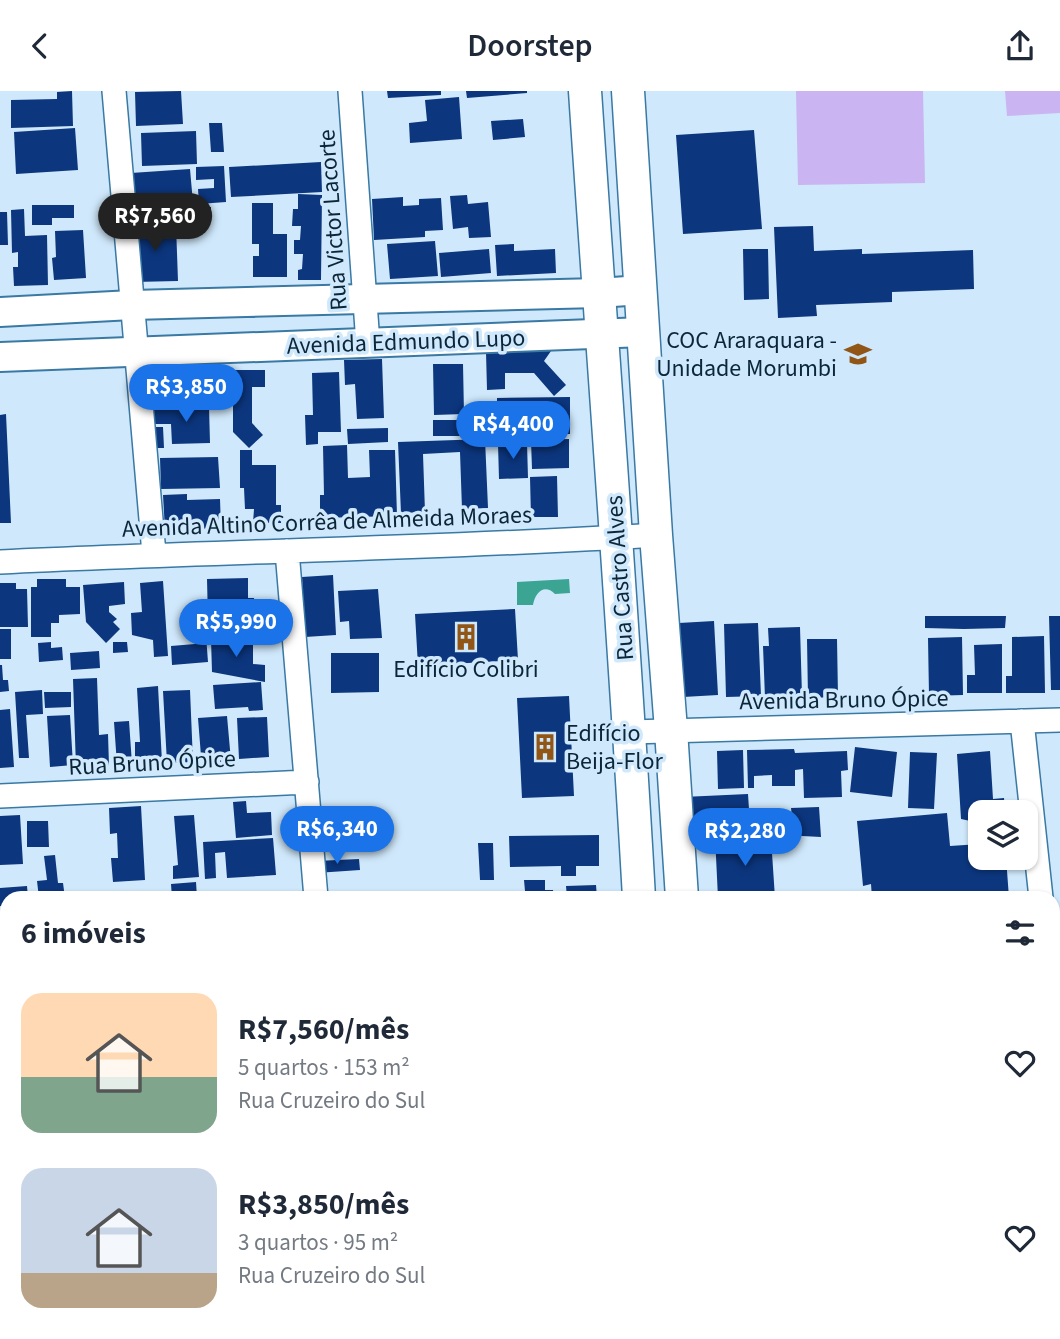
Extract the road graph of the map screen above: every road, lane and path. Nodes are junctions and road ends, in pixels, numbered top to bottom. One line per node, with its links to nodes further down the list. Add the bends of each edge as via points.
1 (114, 91): 8 (street)
2 (350, 91): 7 (street, Rua Victor Lacorte)
3 (586, 91): 6 (main road, Rua Castro Alves)
4 (628, 91): 5 (main road, Rua Castro Alves)
5 (641, 291): 6 (street, Avenida Edmundo Lupo); 10 (main road, Rua Castro Alves)
6 (599, 293): 7 (street, Avenida Edmundo Lupo); 11 (main road, Rua Castro Alves)
7 (366, 300): 8 (street, Avenida Edmundo Lupo); 12 (street, Rua Victor Lacorte)
8 (132, 305): 9 (street, Avenida Edmundo Lupo); 13 (street)
9 (0, 312)
10 (644, 333): 11 (street, Avenida Edmundo Lupo); 15 (main road, Rua Castro Alves)
11 (602, 335): 12 (street, Avenida Edmundo Lupo); 16 (main road, Rua Castro Alves)
12 (368, 344): 13 (street, Avenida Edmundo Lupo)
13 (136, 352): 14 (street, Avenida Edmundo Lupo); 18 (street)
14 (0, 357)
15 (656, 535): 16 (street, Avenida Altino Corrêa de Almeida Moraes); 22 (main road, Rua Castro Alves)
16 (617, 537): 17 (street, Avenida Altino Corrêa de Almeida Moraes); 23 (main road, Rua Castro Alves)
17 (287, 551): 18 (street, Avenida Altino Corrêa de Almeida Moraes); 24 (street)
18 (154, 554): 19 (street, Avenida Altino Corrêa de Almeida Moraes)
19 (0, 562)
20 (1060, 720): 21 (street, Avenida Bruno Ópice)
21 (1022, 721): 22 (street, Avenida Bruno Ópice); 29 (street)
22 (671, 730): 23 (street, Avenida Bruno Ópice); 28 (main road, Rua Castro Alves)
23 (630, 732): 27 (main road, Rua Castro Alves)
24 (307, 782): 25 (street, Rua Bruno Ópice); 26 (street)
25 (0, 796)
26 (315, 891)
27 (638, 891)
28 (682, 891)
29 (1040, 891)

